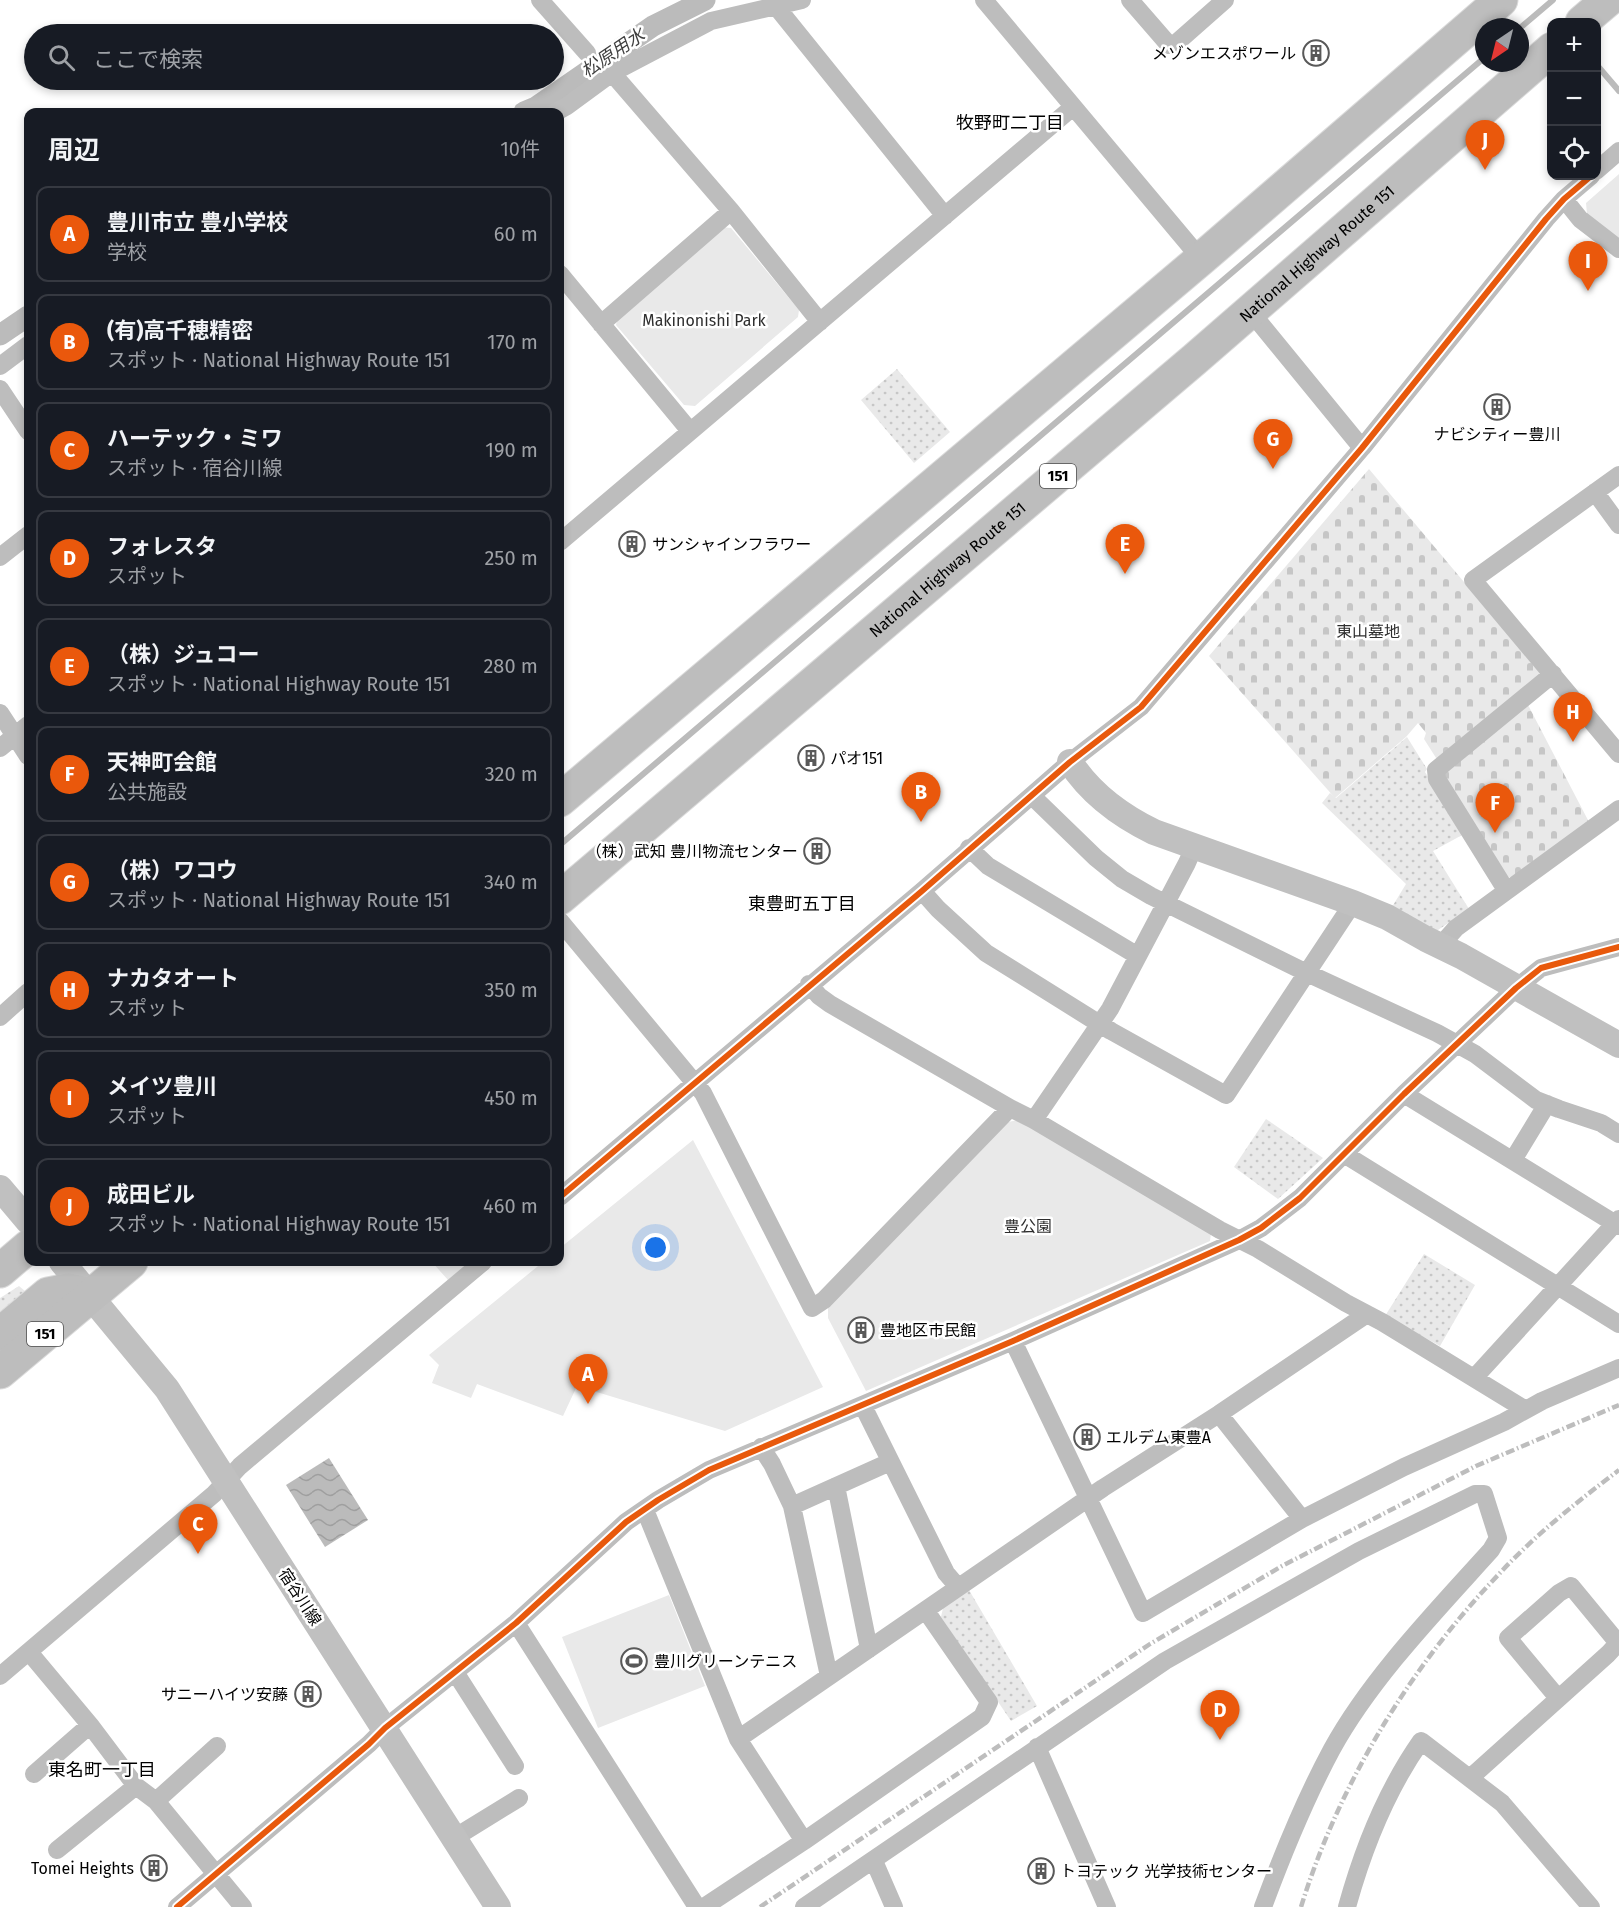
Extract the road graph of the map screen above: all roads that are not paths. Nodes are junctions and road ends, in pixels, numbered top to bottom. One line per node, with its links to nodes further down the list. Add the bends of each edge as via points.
1 (540, 0): 10 (street)
2 (802, 0): 8 (street)
3 (984, 0): 15 (street)
4 (1130, 0): 5 (street, via 1169,45 1174,45)
5 (1225, 0)
6 (1501, 0): 24 (highway)
7 (1608, 0): 9 (highway)
8 (775, 5): 14 (street, via 711,21); 22 (street)
9 (1587, 18)
10 (561, 24)
11 (564, 27): 13 (street)
12 (1547, 52): 26 (highway, National Highway Route 151 / 151)
13 (587, 53)
14 (612, 73): 16 (street); 21 (street)
15 (1073, 107): 22 (street); 24 (street)
16 (563, 108)
17 (1619, 151): 18 (street)
18 (1601, 167)
19 (1586, 180): 20 (street)
20 (1564, 199): 23 (street, via 1580,219); 34 (street)
21 (730, 211): 27 (street); 28 (street)
22 (945, 216): 27 (street)
23 (1619, 249)
24 (1201, 259): 48 (highway)
25 (564, 279): 28 (street)
26 (1250, 311): 34 (street); 54 (highway, National Highway Route 151 / 151)
27 (819, 322): 33 (street)
28 (601, 324): 33 (street)
29 (24, 348): 30 (street)
30 (0, 366)
31 (0, 389): 32 (street)
32 (24, 426)
33 (690, 430): 38 (street)
34 (1362, 448): 46 (street, via 1141,707)
35 (1619, 475): 36 (street)
36 (1595, 492): 37 (street); 41 (street, via 1473,580)
37 (1619, 525)
38 (564, 531)
39 (24, 538): 40 (street)
40 (0, 557)
41 (1553, 674): 45 (street); 52 (street, via 1436,770 1437,780)
42 (0, 713): 43 (street)
43 (22, 731): 44 (street)
44 (0, 748)
45 (1619, 754)
46 (1070, 762): 47 (street); 50 (main road, via 1087,784 1133,821)
47 (1032, 796): 51 (street); 56 (street, via 1096,858 1122,879)
48 (564, 797)
49 (1619, 809): 52 (street)
50 (1194, 847): 55 (main road); 56 (street)
51 (969, 848): 53 (street); 60 (street, via 988,866)
52 (1506, 890): 58 (street, via 1456,928)
53 (922, 891): 62 (street); 66 (street, via 986,953)
54 (564, 895)
55 (1353, 903): 58 (main road); 61 (street)
56 (1165, 904): 60 (street); 61 (street)
57 (564, 926): 69 (street)
58 (1441, 945): 63 (main road)
59 (1619, 946): 63 (street, via 1542,968)
60 (1138, 956): 66 (street)
61 (1307, 973): 66 (street, via 1226,1095); 67 (street)
62 (809, 984): 69 (street); 72 (street, via 830,1004)
63 (1515, 988): 67 (street); 68 (main road)
64 (24, 996): 65 (street)
65 (0, 1017)
66 (1100, 1023): 73 (street)
67 (1456, 1044): 70 (street); 71 (street)
68 (1619, 1045)
69 (695, 1083): 72 (street, via 812,1308); 78 (street)
70 (1404, 1094): 75 (street); 76 (street)
71 (1546, 1104): 74 (street, via 1601,1123); 76 (street)
72 (1010, 1108): 73 (street)
73 (1034, 1120): 81 (street)
74 (1619, 1134)
75 (1344, 1154): 81 (street, via 1300,1198); 87 (street)
76 (1513, 1160): 80 (street)
77 (0, 1188): 79 (main road)
78 (564, 1194)
79 (24, 1216)
80 (1617, 1223): 87 (street)
81 (1239, 1240): 89 (street); 92 (street)
82 (24, 1250): 86 (highway)
83 (66, 1266): 88 (main road, 宿谷川線)
84 (126, 1266): 88 (highway, 151)
85 (478, 1266): 101 (street)
86 (0, 1271)
87 (1558, 1286): 90 (street); 95 (street)
88 (91, 1295): 91 (highway, via 69,1290 48,1294); 94 (highway, 151); 101 (main road, 宿谷川線, via 167,1389)
89 (1367, 1314): 95 (street); 98 (street)
90 (1619, 1324)
91 (0, 1334)
92 (1013, 1341): 96 (street); 103 (street)
93 (1619, 1368): 97 (street)
94 (0, 1372)
95 (1475, 1377): 97 (street)
96 (863, 1406): 99 (street); 100 (street)
97 (1526, 1410): 106 (street)
98 (1219, 1414): 103 (street); 106 (street)
99 (761, 1447): 104 (street); 105 (street, via 709,1470)
100 (890, 1462): 102 (street); 107 (street, via 946,1573)
101 (225, 1481): 112 (street); 118 (main road, 宿谷川線)
102 (836, 1486): 104 (street); 111 (street)
103 (1089, 1499): 106 (street, via 1143,1613); 107 (street)
104 (792, 1506): 115 (street)
105 (645, 1510): 109 (street, via 626,1522); 119 (street)
106 (1302, 1519)
107 (958, 1587): 108 (street)
108 (926, 1611): 111 (street); 129 (street, via 989,1702 982,1717)
109 (516, 1623): 113 (street); 137 (street)
110 (1618, 1642): 116 (street); 116 (street, via 1572,1586 1508,1638)
111 (869, 1649): 115 (street)
112 (29, 1652): 114 (street); 117 (street)
113 (455, 1672): 118 (street); 122 (street)
114 (0, 1676)
115 (829, 1676): 119 (street)
116 (1558, 1698): 124 (street)
117 (90, 1725): 123 (street); 125 (street)
118 (385, 1728): 128 (main road, 宿谷川線); 132 (street)
119 (738, 1739): 129 (street)
120 (217, 1746): 127 (street)
121 (1037, 1747): 131 (street); 141 (street); 142 (street, via 1165,1661 1348,1557 1475,1494 1484,1494 1498,1538 1365,1698 1333,1748 1280,1860)
122 (515, 1766)
123 (34, 1774)
124 (1470, 1778): 133 (street, via 1421,1741 1404,1766 1362,1854); 143 (street, via 1502,1803)
125 (136, 1786): 127 (street); 130 (street)
126 (519, 1798): 128 (street)
127 (156, 1801): 132 (street)
128 (454, 1838): 136 (main road, 宿谷川線)
129 (804, 1841): 138 (street)
130 (57, 1850)
131 (874, 1861): 139 (street); 140 (street)
132 (216, 1875): 134 (street); 135 (street)
133 (1352, 1904)
134 (177, 1907)
135 (243, 1907)
136 (498, 1907)
137 (697, 1907)
138 (704, 1907)
139 (804, 1907)
140 (894, 1907)
141 (1107, 1907)
142 (1263, 1907)
143 (1591, 1907)

